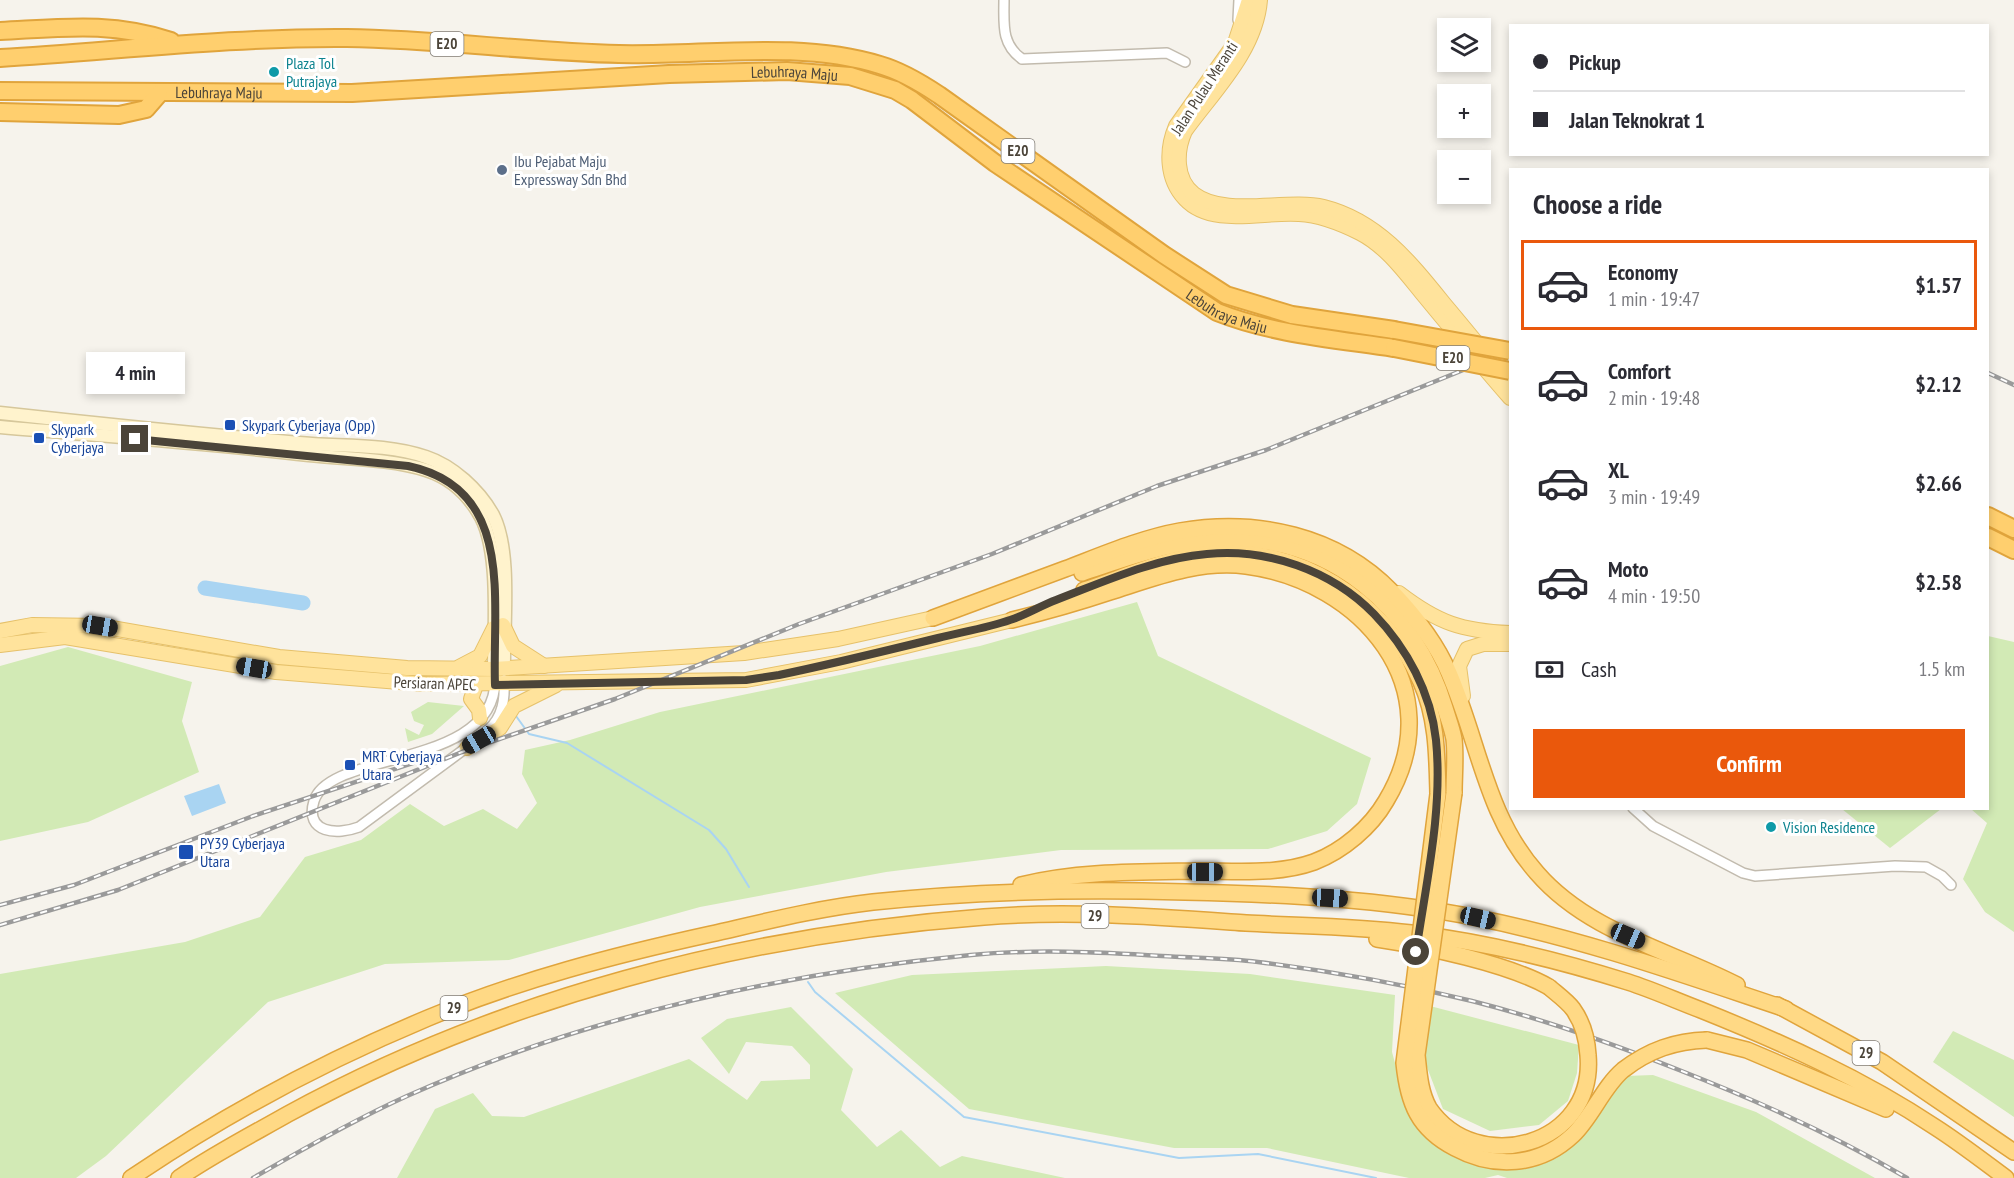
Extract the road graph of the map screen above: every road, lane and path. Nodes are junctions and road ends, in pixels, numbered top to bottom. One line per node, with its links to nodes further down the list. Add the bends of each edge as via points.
1 (1004, 0): 9 (street, via 1005,38 1022,59 1167,53)
2 (1239, 0): 6 (street)
3 (1249, 0): 6 (main road, Jalan Pulau Meranti)
4 (1260, 0): 15 (main road, Jalan Pulau Meranti, via 1254,28 1239,57 1179,143 1181,176 1186,184 1205,201 1221,205 1301,204 1346,214 1367,226 1405,256)
5 (0, 31): 7 (highway, via 105,26 147,33)
6 (1235, 43): 16 (main road, Jalan Pulau Meranti, via 1170,140 1172,178 1185,199 1198,209 1219,215 1300,214 1362,234 1397,264)
7 (179, 44): 8 (highway, Lebuhraya Maju / E20); 13 (highway, Lebuhraya Maju / E20, bridge, via 349,38 556,51 787,53 854,58 902,73 939,94 1226,295 1292,315)
8 (0, 58)
9 (1185, 62)
10 (0, 91): 11 (highway, Lebuhraya Maju / E20)
11 (159, 94): 12 (highway, via 146,109 119,115); 14 (highway, Lebuhraya Maju / E20, bridge, via 352,93 545,80 788,71 850,76 912,100 995,163 1217,312 1286,331)
12 (0, 112)
13 (1509, 351)
14 (1509, 370)
15 (1509, 383)
16 (1509, 397)
17 (0, 413): 26 (main road, via 399,451 428,458 462,479 492,515 502,546)
18 (0, 427): 26 (main road, via 292,453 426,470 457,486 480,513 491,548)
19 (1989, 516): 20 (highway)
20 (2014, 529)
21 (1989, 538): 22 (highway)
22 (2014, 550)
23 (1374, 574): 24 (highway, via 1357,561 1287,533 1222,526 1157,537); 28 (main road, via 1427,614 1444,622); 38 (highway, via 1419,620 1449,672)
24 (933, 618): 31 (main road, Persiaran APEC, via 838,639 744,653); 43 (highway, bridge, via 1183,543 1245,540 1286,546 1316,555 1358,580 1408,627 1436,678 1454,738 1454,793 1417,1055 1428,1106 1442,1125 1469,1143 1485,1148 1519,1149 1537,1144 1572,1116 1586,1089 1590,1069 1587,1036 1572,1008 1549,987 1525,976 1405,943)
25 (1012, 620): 34 (main road, Persiaran APEC, via 841,662 746,680); 42 (highway, via 1166,573 1206,566 1245,566 1284,574 1338,599 1377,635 1402,683 1408,712 1406,755 1376,817 1347,843 1314,862 1250,871 1056,877); 48 (highway, bridge, via 1047,603 1177,559 1246,554 1310,570 1344,588 1395,639 1421,682 1432,715 1438,794 1404,1063 1414,1109 1427,1130 1470,1156 1518,1163 1541,1156 1572,1136 1622,1071 1655,1049 1683,1040 1707,1040 1747,1050 1878,1104)
26 (498, 627): 31 (main road, via 513,646); 32 (main road, via 480,656); 33 (main road)
27 (0, 631): 32 (main road, Persiaran APEC, via 32,625 100,626 279,657 407,668)
28 (1509, 633)
29 (1509, 644): 38 (main road, via 1475,645 1465,652 1459,677)
30 (0, 645): 35 (main road, Persiaran APEC, via 65,637 276,672)
31 (545, 667): 33 (main road, Persiaran APEC)
32 (457, 668): 33 (main road, Persiaran APEC)
33 (499, 669): 36 (street)
34 (557, 684): 36 (main road, Persiaran APEC); 39 (main road, via 514,706 500,728)
35 (476, 685): 36 (main road, Persiaran APEC); 37 (main road, via 471,699)
36 (500, 685): 37 (street); 39 (street, via 504,703 494,725)
37 (480, 718): 39 (street, via 470,729 440,744 353,772 326,785 314,801 314,816 323,830 331,832 343,833 359,827)
38 (1470, 733): 44 (highway, via 1507,833 1538,874 1571,907)
39 (467, 748)
40 (1635, 810): 41 (street, via 1653,826 1755,876 1926,867)
41 (1951, 885)
42 (995, 892): 44 (highway, 29, via 1159,891 1370,901 1478,918 1559,937 1632,957); 46 (highway, 29, via 869,903 769,921 646,948 536,979 430,1017 327,1064 195,1135)
43 (1250, 923): 47 (highway, 29, via 1147,917 987,916 765,945 652,971 440,1040 342,1085); 48 (highway, 29, via 1408,932 1474,943 1630,982 1742,1026 1826,1065 1933,1126)
44 (1786, 1009): 45 (highway, 29, via 1882,1062)
45 (2014, 1152)
46 (131, 1178)
47 (179, 1178)
48 (2006, 1178)

